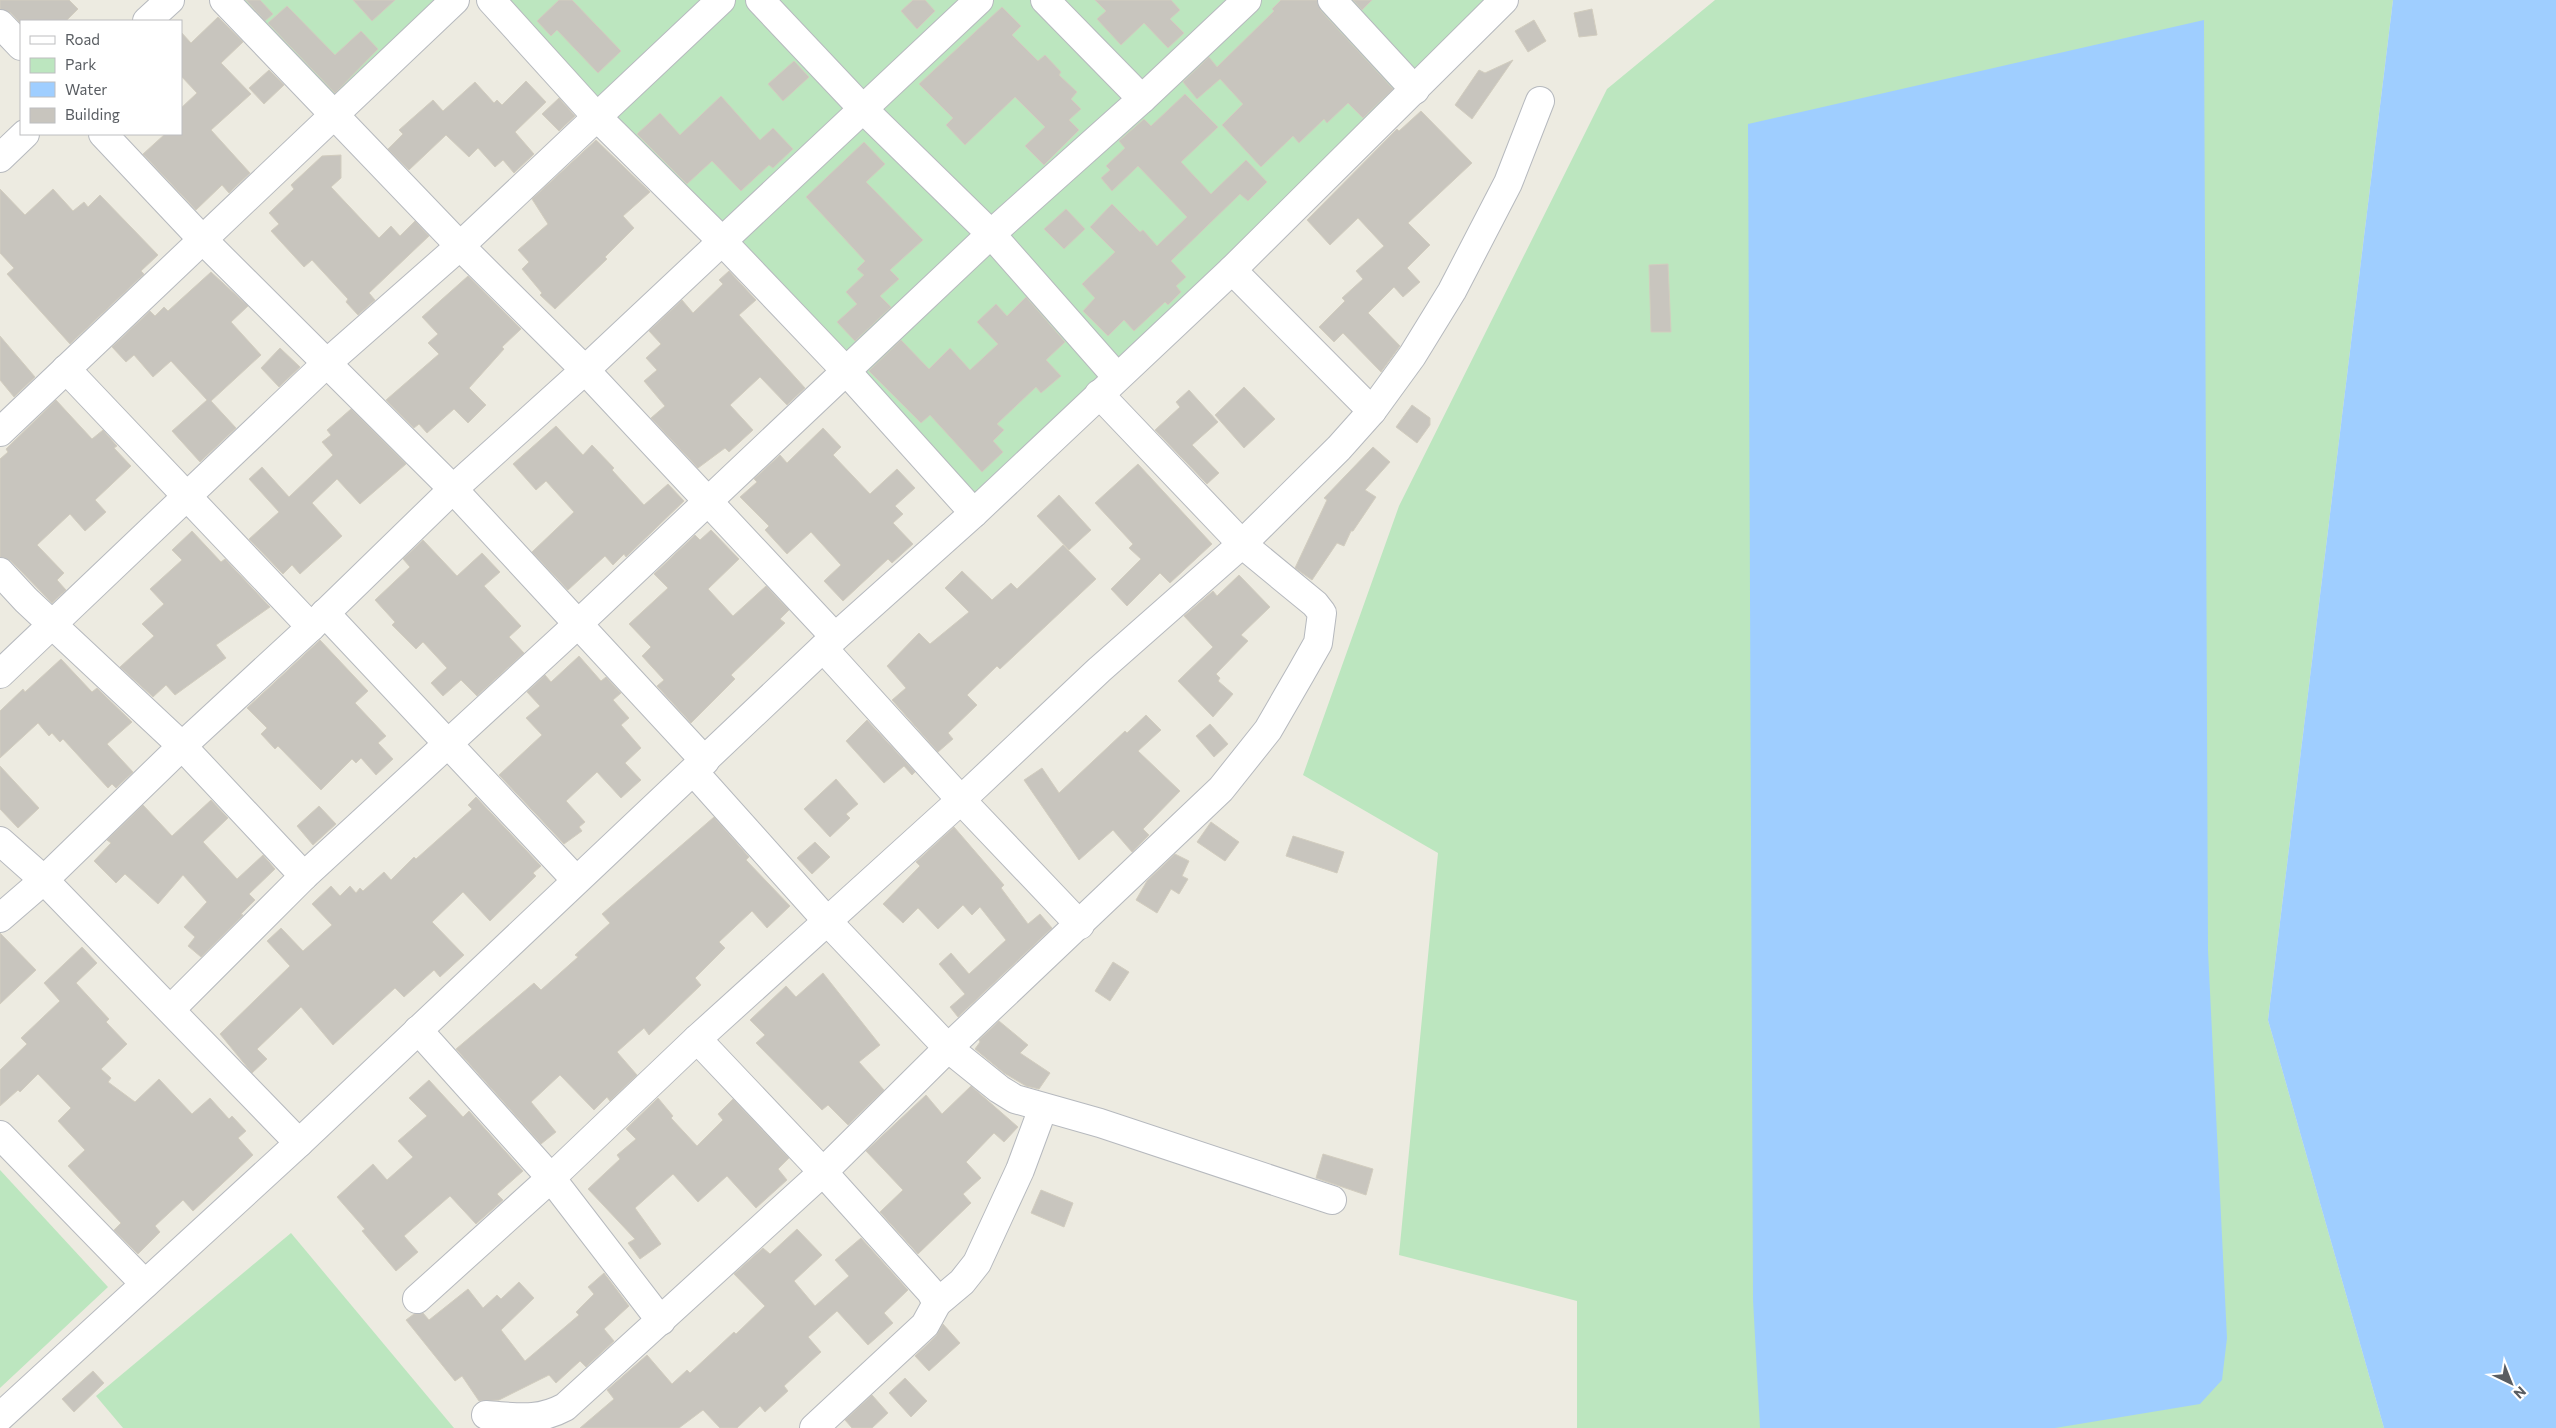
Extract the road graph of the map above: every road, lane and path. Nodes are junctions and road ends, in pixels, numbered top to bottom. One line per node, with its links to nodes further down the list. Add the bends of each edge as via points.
1 (170, 0): 12 (street)
2 (224, 0): 19 (street)
3 (455, 0): 19 (street)
4 (491, 0): 20 (street)
5 (722, 0): 20 (street)
6 (760, 0): 18 (street)
7 (979, 0): 18 (street)
8 (1046, 0): 16 (street)
9 (1247, 0): 16 (street)
10 (1332, 0): 15 (street)
11 (1504, 0): 15 (street)
12 (147, 20)
13 (0, 24): 14 (street)
14 (20, 45)
15 (1415, 90): 28 (street)
16 (1142, 99): 24 (street)
17 (1540, 101): 34 (street, via 1508,183 1452,291 1412,356)
18 (862, 108): 24 (street); 26 (street)
19 (334, 114): 25 (street); 27 (street)
20 (596, 116): 26 (street); 27 (street)
21 (24, 135): 23 (street)
22 (104, 135): 25 (street)
23 (0, 158)
24 (991, 234): 32 (street); 33 (street)
25 (201, 238): 29 (street); 30 (street)
26 (721, 240): 31 (street); 32 (street)
27 (460, 246): 29 (street); 31 (street)
28 (1232, 270): 33 (street); 34 (street)
29 (327, 363): 36 (street); 37 (street)
30 (66, 369): 35 (street); 37 (street)
31 (585, 370): 36 (street); 38 (street)
32 (848, 372): 38 (street); 39 (street)
33 (1108, 386): 39 (street); 40 (street)
34 (1372, 411): 40 (street)
35 (0, 432)
36 (454, 489): 42 (street); 44 (street)
37 (186, 496): 42 (street); 43 (street)
38 (708, 501): 44 (street); 45 (street)
39 (974, 513): 45 (street)
40 (1242, 544): 50 (street, via 1099,670); 57 (street, via 1316,604 1322,613 1318,643 1268,730 1221,789)
41 (0, 572): 43 (street)
42 (318, 620): 47 (street); 48 (street)
43 (51, 624): 46 (street); 48 (street)
44 (578, 624): 47 (street); 49 (street)
45 (829, 642): 49 (street); 50 (street)
46 (0, 674)
47 (447, 744): 52 (street); 54 (street)
48 (182, 746): 52 (street); 53 (street)
49 (699, 767): 54 (street); 56 (street)
50 (961, 800): 56 (street); 57 (street)
51 (0, 841): 53 (street)
52 (304, 876): 58 (street)
53 (44, 880): 55 (street); 58 (street)
54 (576, 880): 59 (street)
55 (0, 918)
56 (828, 922): 60 (street); 61 (street)
57 (1080, 925): 61 (street)
58 (171, 1009): 64 (street)
59 (418, 1030): 64 (street); 66 (street)
60 (697, 1039): 65 (street); 66 (street)
61 (948, 1048): 62 (street, via 999,1089 1015,1099); 65 (street)
62 (1043, 1108): 67 (street, via 1100,1123); 70 (street, via 1020,1170 977,1263 962,1282)
63 (0, 1135): 68 (street)
64 (299, 1143): 68 (street)
65 (823, 1172): 70 (street, via 931,1292); 71 (street)
66 (551, 1178): 69 (street); 71 (street)
67 (1332, 1200)
68 (145, 1284): 73 (street)
69 (417, 1298)
70 (937, 1303): 75 (street, via 925,1326)
71 (661, 1321): 74 (street, via 565,1407)
72 (486, 1415): 74 (street)
73 (6, 1419)
74 (531, 1423)
75 (814, 1428)

